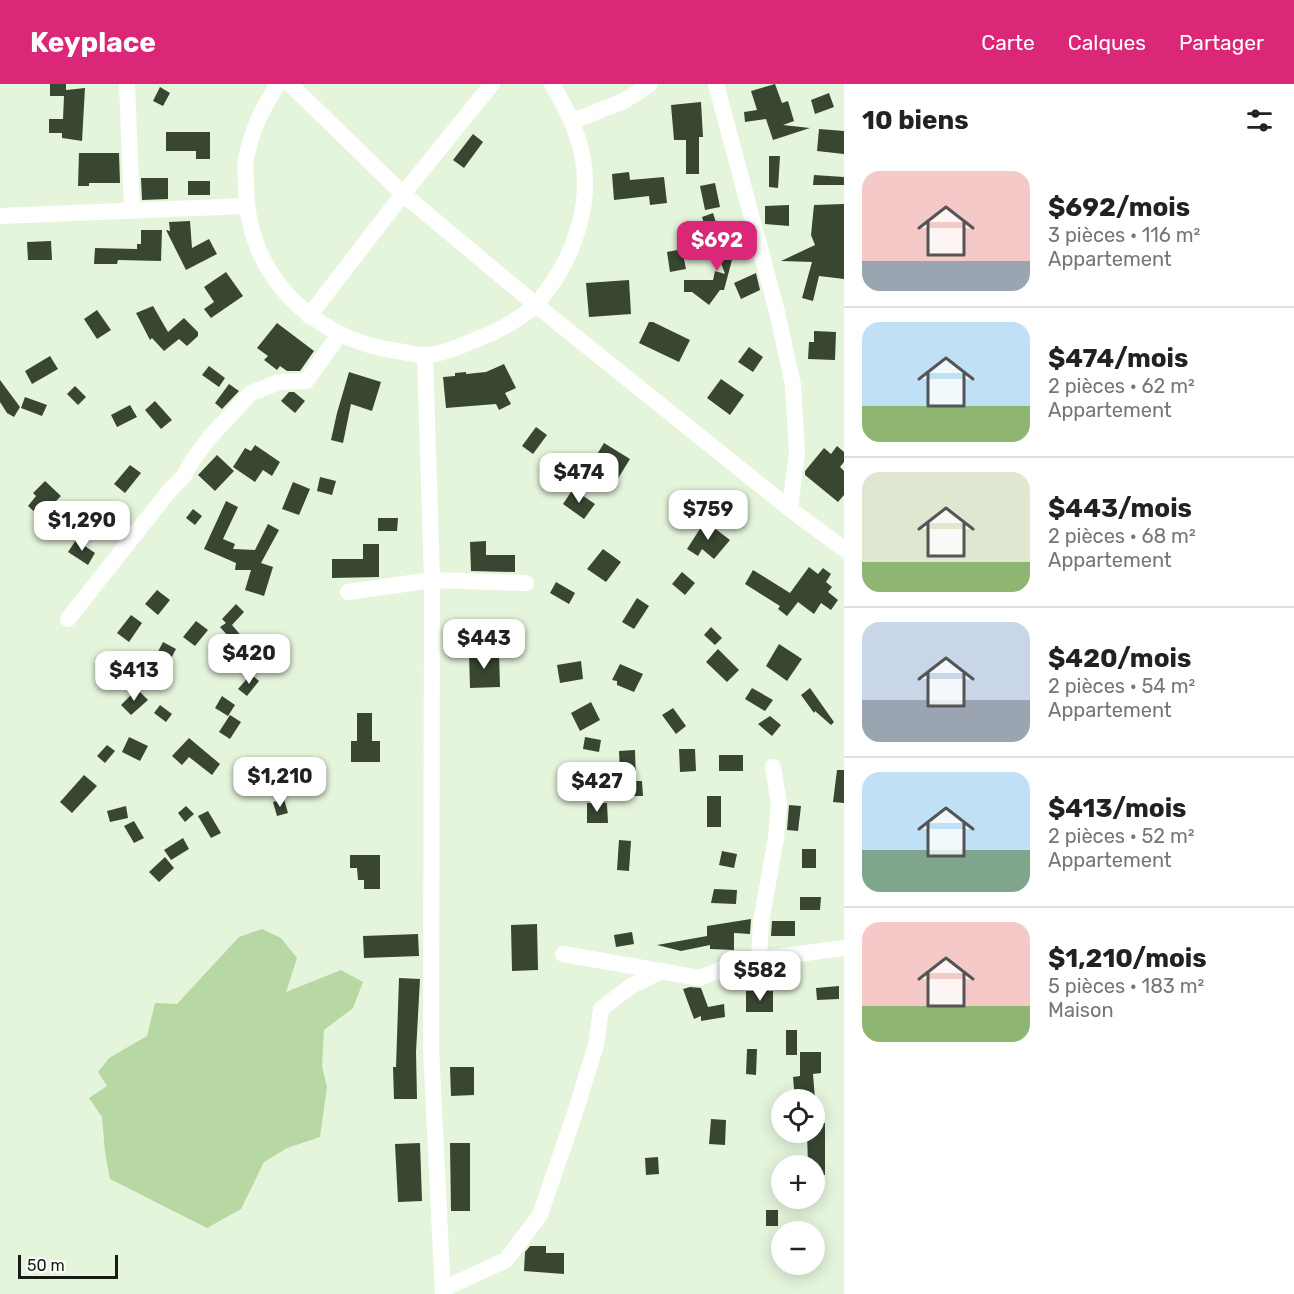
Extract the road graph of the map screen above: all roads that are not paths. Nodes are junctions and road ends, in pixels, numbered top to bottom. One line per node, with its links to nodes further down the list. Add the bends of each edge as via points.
1 (127, 84): 11 (street)
2 (278, 84): 10 (street, via 258,116 246,160)
3 (290, 84): 9 (street)
4 (492, 84): 9 (street)
5 (552, 84): 8 (street)
6 (650, 84): 8 (street, via 624,101)
7 (716, 84): 17 (street, via 793,385 797,452)
8 (573, 121): 13 (street, via 584,160 584,201 575,241 556,278)
9 (403, 194): 13 (street); 14 (street)
10 (246, 207): 11 (street); 14 (street, via 257,248 273,276)
11 (132, 211): 12 (street)
12 (0, 216)
13 (536, 304): 16 (street, via 496,332); 17 (street)
14 (309, 316): 15 (street)
15 (339, 335): 16 (street, via 378,348); 22 (street, via 306,381 279,382 251,393 210,437 184,476)
16 (425, 355): 19 (street)
17 (790, 509): 18 (street)
18 (844, 549)
19 (432, 580): 20 (street); 21 (street); 28 (street, via 431,1049)
20 (526, 583)
21 (348, 592)
22 (68, 619)
23 (773, 767): 26 (street, via 779,804)
24 (844, 948): 26 (street)
25 (562, 954): 27 (street)
26 (759, 959): 27 (street, via 738,962 700,978)
27 (662, 971): 28 (street, via 631,986 601,1009 596,1045 540,1215 507,1260)
28 (443, 1291)

